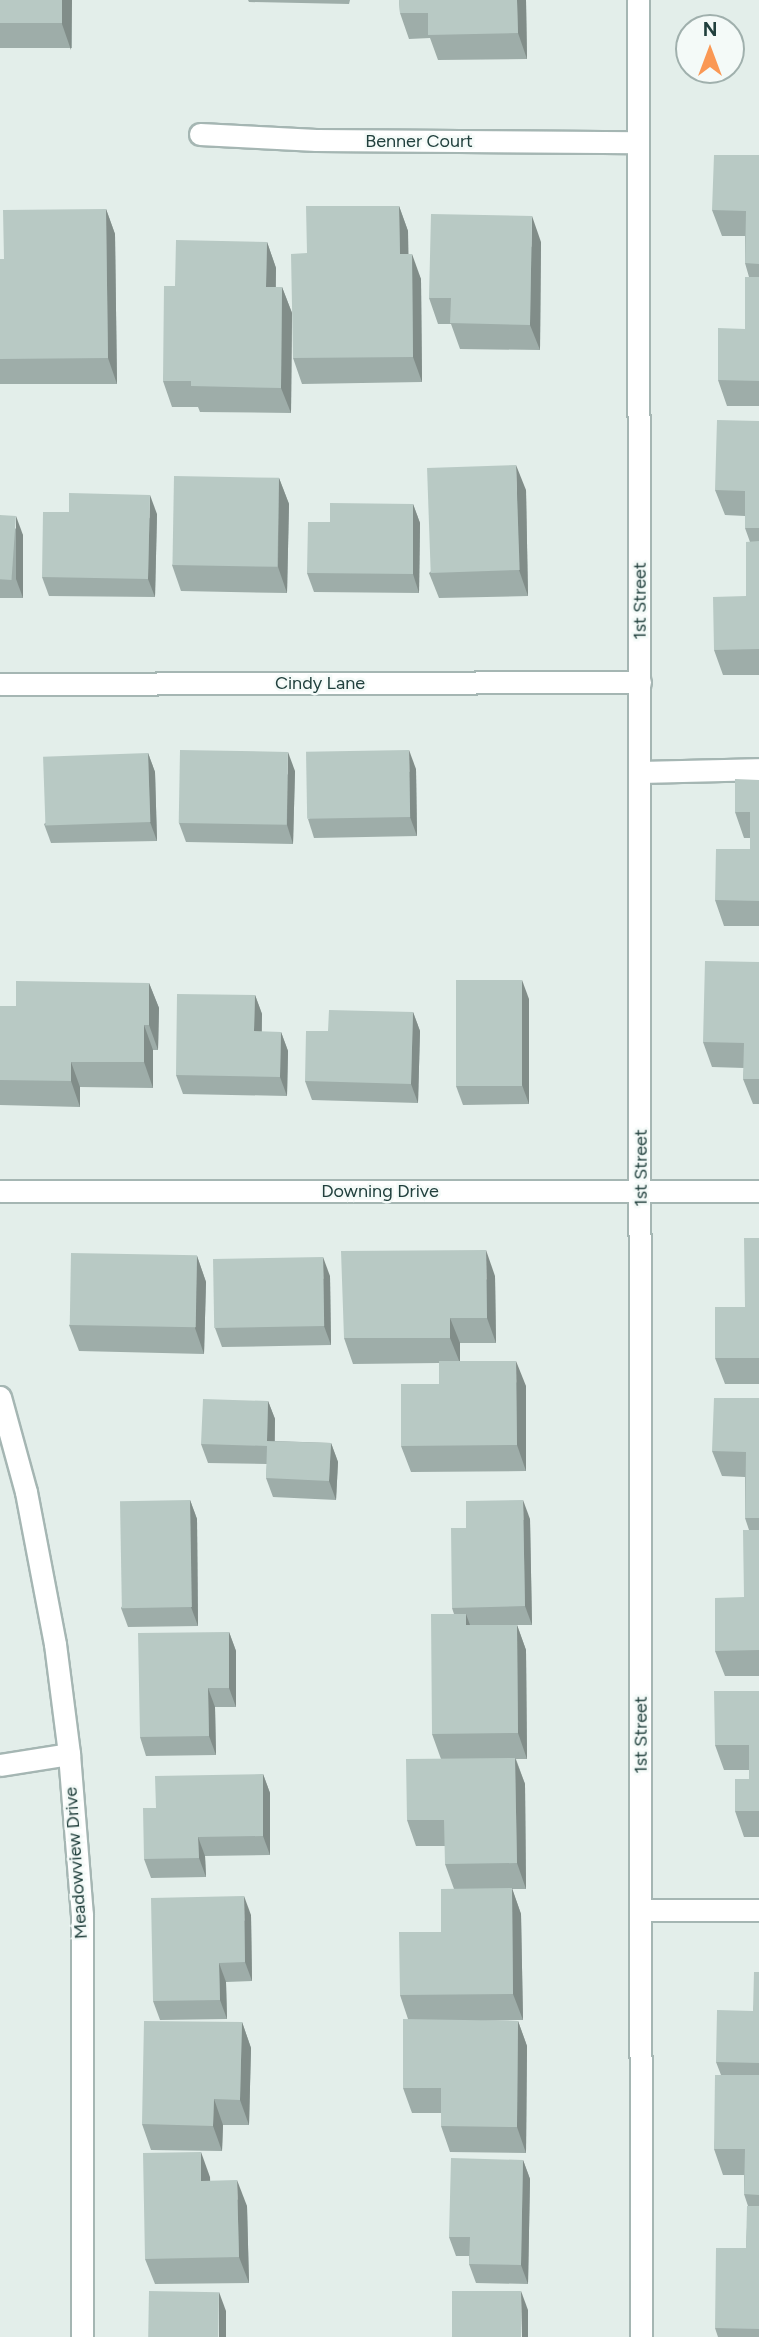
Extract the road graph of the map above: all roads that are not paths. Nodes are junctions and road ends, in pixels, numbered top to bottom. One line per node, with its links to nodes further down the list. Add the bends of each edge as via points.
1 (638, 0): 3 (street, 1st Street)
2 (200, 134): 3 (street, Benner Court, via 316,140)
3 (638, 142): 4 (street, 1st Street)
4 (640, 682): 5 (street, Cindy Lane); 7 (street, 1st Street)
5 (0, 684)
6 (759, 769): 7 (street)
7 (640, 772): 8 (street, 1st Street)
8 (641, 1190): 9 (street, Downing Drive); 10 (street, Downing Drive); 14 (street, 1st Street)
9 (0, 1191)
10 (759, 1191)
11 (0, 1397): 12 (street, Meadowview Drive, via 26,1492 55,1644)
12 (69, 1754): 13 (street); 16 (street, Meadowview Drive, via 82,1914)
13 (0, 1765)
14 (641, 1910): 15 (street); 17 (street, 1st Street)
15 (759, 1910)
16 (82, 2337)
17 (641, 2337)

